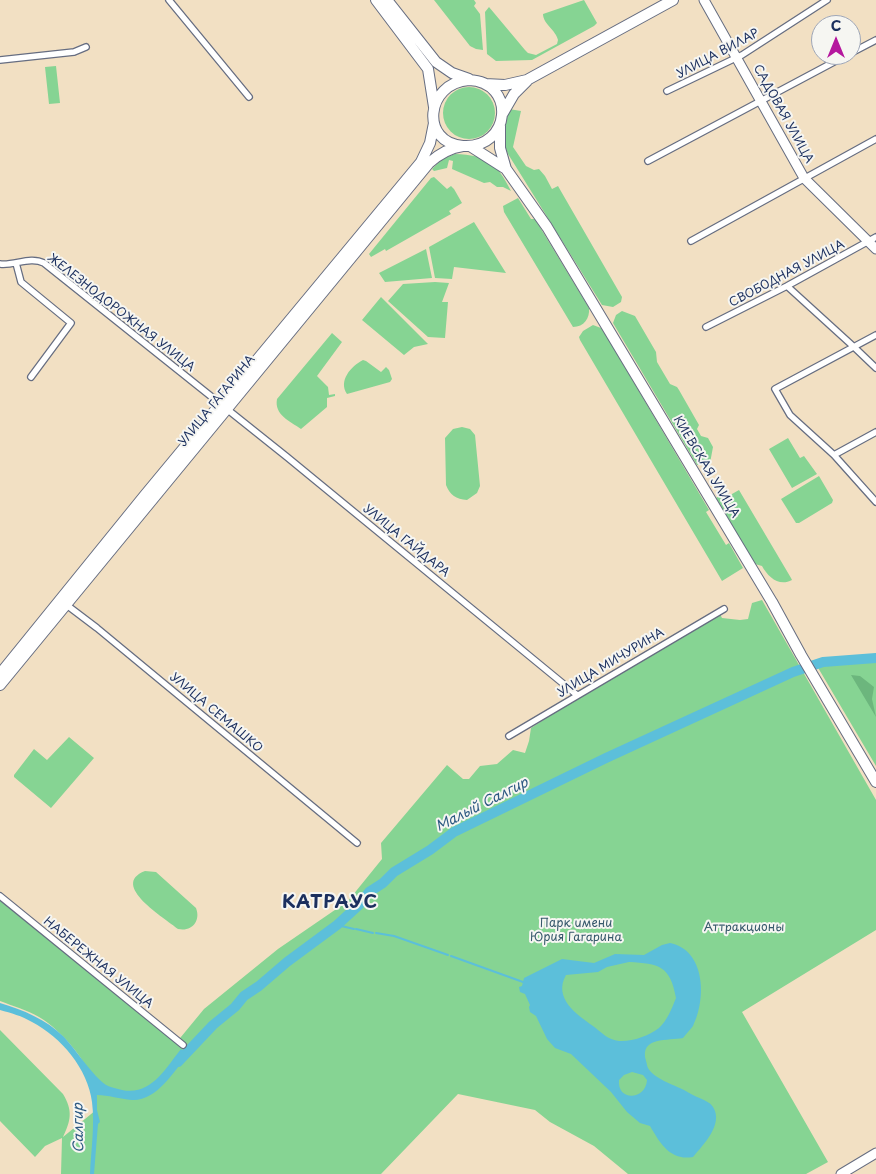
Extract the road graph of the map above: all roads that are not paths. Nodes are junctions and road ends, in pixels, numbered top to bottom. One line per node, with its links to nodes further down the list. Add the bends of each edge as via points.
1 (169, 0): 16 (street)
2 (376, 0): 18 (main road, via 428,69)
3 (387, 0): 14 (main road, via 436,62 452,73)
4 (673, 0): 13 (main road)
5 (704, 0): 10 (main road, САДОВАЯ УЛИЦА)
6 (828, 0): 10 (street, УЛИЦА ВИЛАР)
7 (876, 40): 9 (street)
8 (86, 47): 11 (street, via 74,52)
9 (861, 48)
10 (737, 58): 15 (street, УЛИЦА ВИЛАР); 17 (main road, САДОВАЯ УЛИЦА)
11 (0, 60)
12 (828, 65): 17 (street)
13 (527, 80): 14 (main road, via 504,85); 19 (main road, via 514,94)
14 (480, 82): 18 (main road, via 460,81 448,87); 19 (main road, via 498,97)
15 (667, 91)
16 (249, 97)
17 (761, 100): 24 (street); 26 (main road, САДОВАЯ УЛИЦА)
18 (434, 108): 20 (main road)
19 (502, 116): 21 (main road)
20 (434, 123): 23 (main road, via 444,139); 38 (main road, УЛИЦА ГАГАРИНА, via 433,134 421,162)
21 (500, 126): 23 (main road, via 489,139); 25 (main road, КИЕВСКАЯ УЛИЦА, via 500,148)
22 (876, 139): 26 (street)
23 (466, 146): 25 (main road, КИЕВСКАЯ УЛИЦА); 38 (main road, УЛИЦА ГАГАРИНА, via 455,147 429,163)
24 (648, 161)
25 (506, 169): 48 (main road, КИЕВСКАЯ УЛИЦА, via 601,316)
26 (804, 178): 27 (main road, САДОВАЯ УЛИЦА); 28 (street)
27 (872, 239): 29 (main road, САДОВАЯ УЛИЦА); 32 (street, СВОБОДНАЯ УЛИЦА)
28 (691, 241)
29 (876, 249)
30 (16, 263): 31 (street, ЖЕЛЕЗНОДОРОЖНАЯ УЛИЦА); 37 (street, via 20,282 71,323); 38 (street, ЖЕЛЕЗНОДОРОЖНАЯ УЛИЦА, via 44,262)
31 (0, 264)
32 (787, 286): 33 (street, СВОБОДНАЯ УЛИЦА); 35 (street)
33 (706, 327)
34 (876, 335): 35 (street)
35 (854, 347): 36 (street); 40 (street, via 775,389 790,415)
36 (876, 368)
37 (31, 377)
38 (224, 406): 42 (main road, УЛИЦА ГАГАРИНА, via 145,495); 46 (street, УЛИЦА ГАЙДАРА)
39 (876, 432): 40 (street)
40 (834, 454): 41 (street)
41 (876, 502)
42 (63, 602): 44 (main road, УЛИЦА ГАГАРИНА); 45 (main road, УЛИЦА ГАГАРИНА); 49 (street, УЛИЦА СЕМАШКО)
43 (724, 609): 46 (street, УЛИЦА МИЧУРИНА)
44 (0, 674)
45 (0, 685)
46 (577, 695): 47 (street, УЛИЦА МИЧУРИНА)
47 (510, 736)
48 (876, 782)
49 (357, 843)
50 (0, 896): 51 (street, НАБЕРЕЖНАЯ УЛИЦА)
51 (183, 1046)
52 (876, 1153): 53 (main road)
53 (842, 1174)

